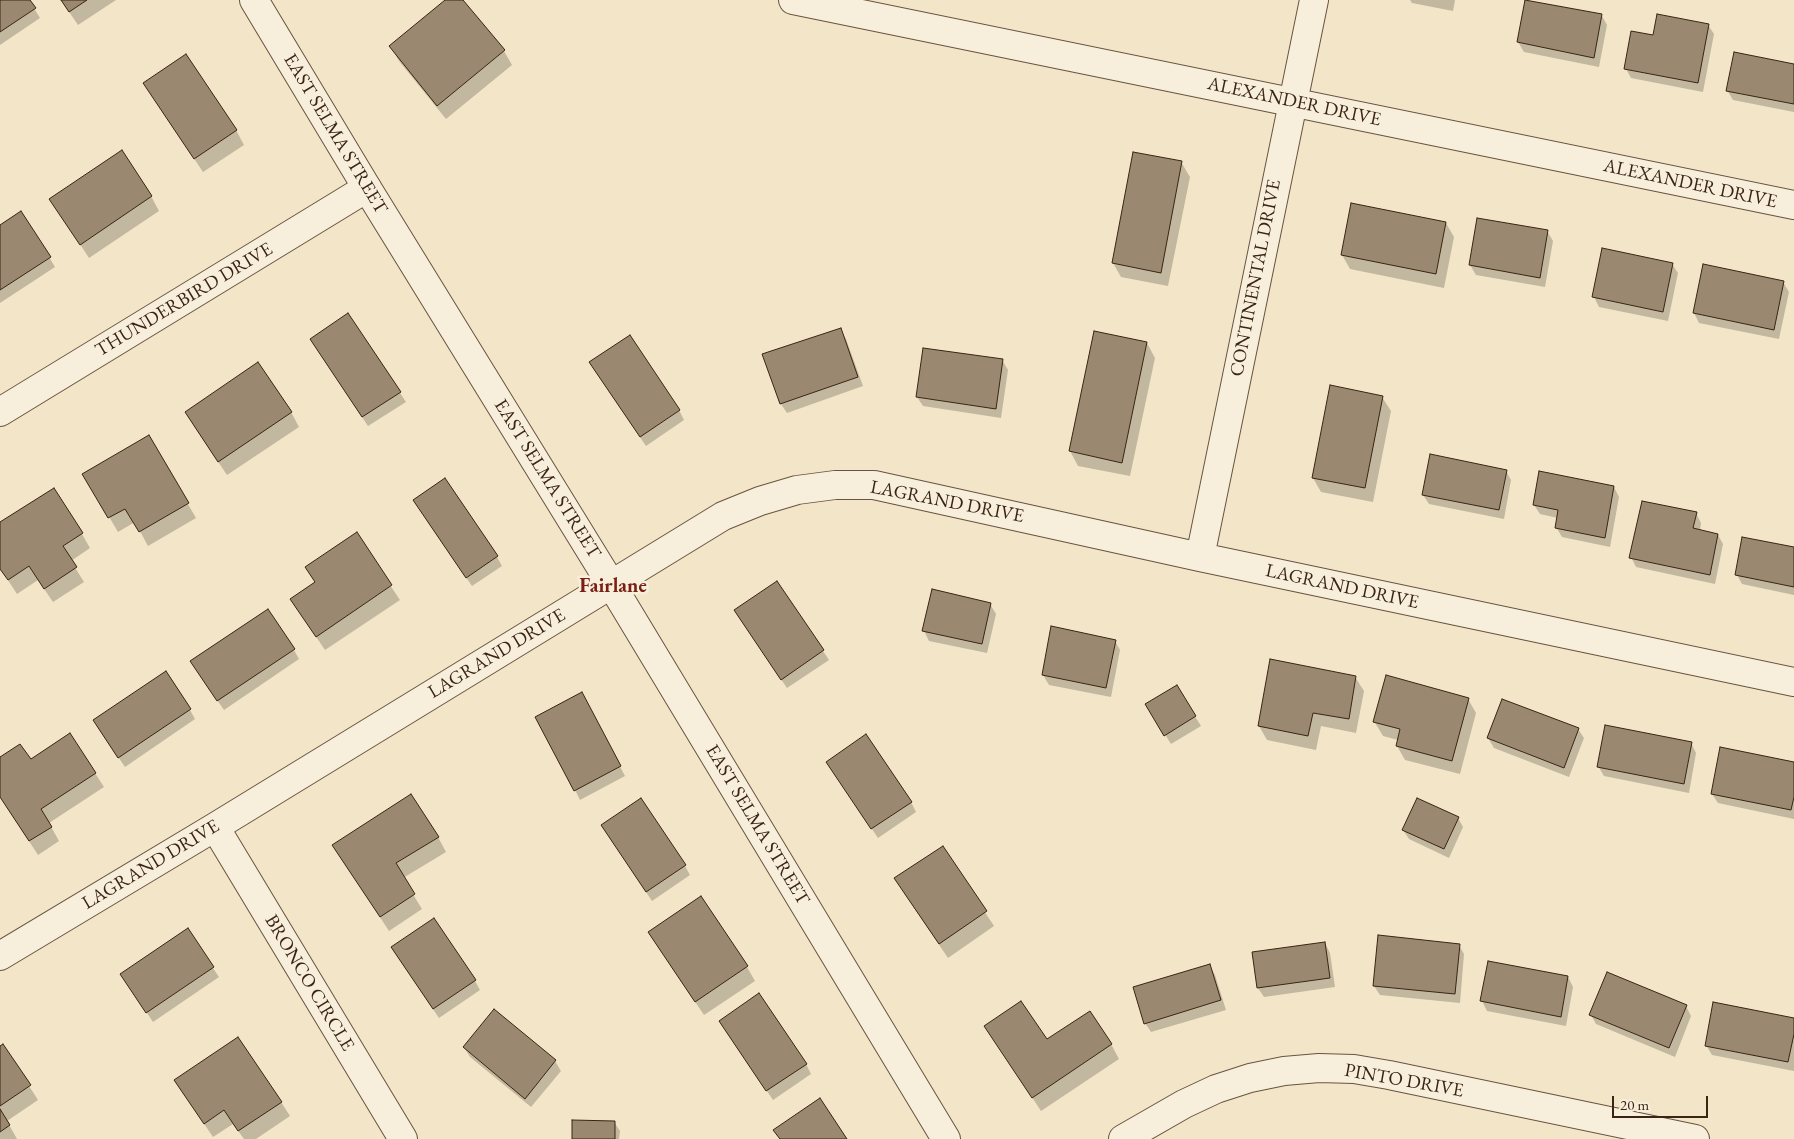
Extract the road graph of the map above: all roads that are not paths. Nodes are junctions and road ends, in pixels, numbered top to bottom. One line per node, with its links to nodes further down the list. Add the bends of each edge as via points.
1 (254, 0): 5 (street, EAST SELMA STREET)
2 (793, 0): 4 (street, ALEXANDER DRIVE)
3 (1314, 0): 4 (street, CONTINENTAL DRIVE)
4 (1292, 101): 6 (street, ALEXANDER DRIVE); 8 (street, CONTINENTAL DRIVE)
5 (367, 188): 7 (street, THUNDERBIRD DRIVE); 9 (street, EAST SELMA STREET)
6 (1794, 205)
7 (0, 412)
8 (1200, 557): 9 (street, LAGRAND DRIVE, via 874,485 835,485 797,490 724,516); 10 (street, LAGRAND DRIVE)
9 (612, 584): 11 (street, LAGRAND DRIVE); 14 (street, EAST SELMA STREET)
10 (1794, 682)
11 (214, 827): 12 (street, LAGRAND DRIVE); 13 (street, BRONCO CIRCLE)
12 (0, 956)
13 (403, 1139)
14 (946, 1139)
15 (1123, 1139): 16 (street, PINTO DRIVE, via 1216,1089 1284,1071 1319,1068 1389,1075)
16 (1695, 1139)

